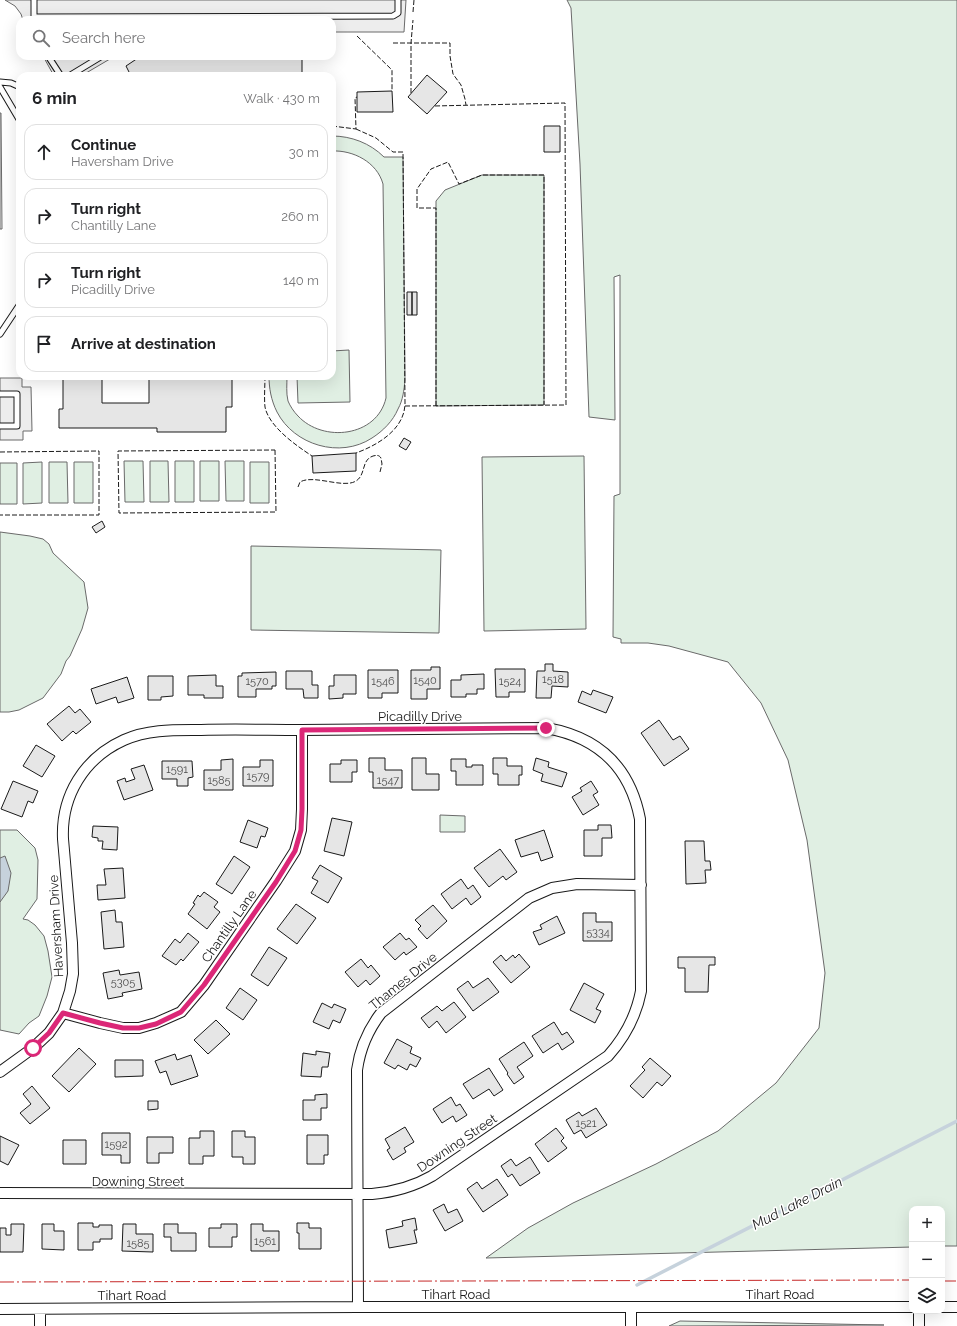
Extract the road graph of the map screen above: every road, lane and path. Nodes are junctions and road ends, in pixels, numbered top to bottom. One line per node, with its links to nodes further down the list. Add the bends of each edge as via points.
1 (34, 0): 3 (lane)
2 (398, 0): 4 (lane, via 398,12 393,16)
3 (34, 16)
4 (336, 16)
5 (51, 60): 7 (lane)
6 (95, 60): 8 (lane)
7 (58, 72)
8 (76, 72)
9 (0, 82): 10 (lane)
10 (16, 85)
11 (0, 87): 12 (lane)
12 (16, 113)
13 (16, 310): 14 (lane)
14 (0, 334)
15 (0, 394): 16 (lane, via 16,394 17,426)
16 (0, 426)
17 (302, 730): 18 (street, Picadilly Drive, via 161,730 125,740); 19 (street, Picadilly Drive, via 546,728 582,738 612,760 634,793 640,819); 20 (street, Chantilly Lane, via 301,830 295,851 204,985 181,1012 156,1024 139,1028 123,1028)
18 (94, 758): 20 (street, Haversham Drive, via 73,790 62,829 73,974)
19 (641, 885): 23 (street, Downing Street, via 641,992 630,1026 608,1056 422,1182 400,1190); 23 (street, Thames Drive, via 577,884 552,888 529,898 382,1012 369,1030 361,1049 357,1070)
20 (63, 1013): 21 (street, Haversham Drive, via 44,1038)
21 (0, 1072)
22 (0, 1193): 23 (street, Downing Street)
23 (358, 1194): 24 (street, Thames Drive)
24 (358, 1307): 25 (street, Tihart Road); 30 (street, Tihart Road)
25 (631, 1307): 26 (street, Tihart Road); 33 (street)
26 (909, 1307)
27 (945, 1307): 28 (street)
28 (957, 1307)
29 (0, 1309): 30 (street, Tihart Road)
30 (40, 1309): 32 (street)
31 (919, 1314): 34 (street)
32 (40, 1326)
33 (631, 1326)
34 (920, 1326)

